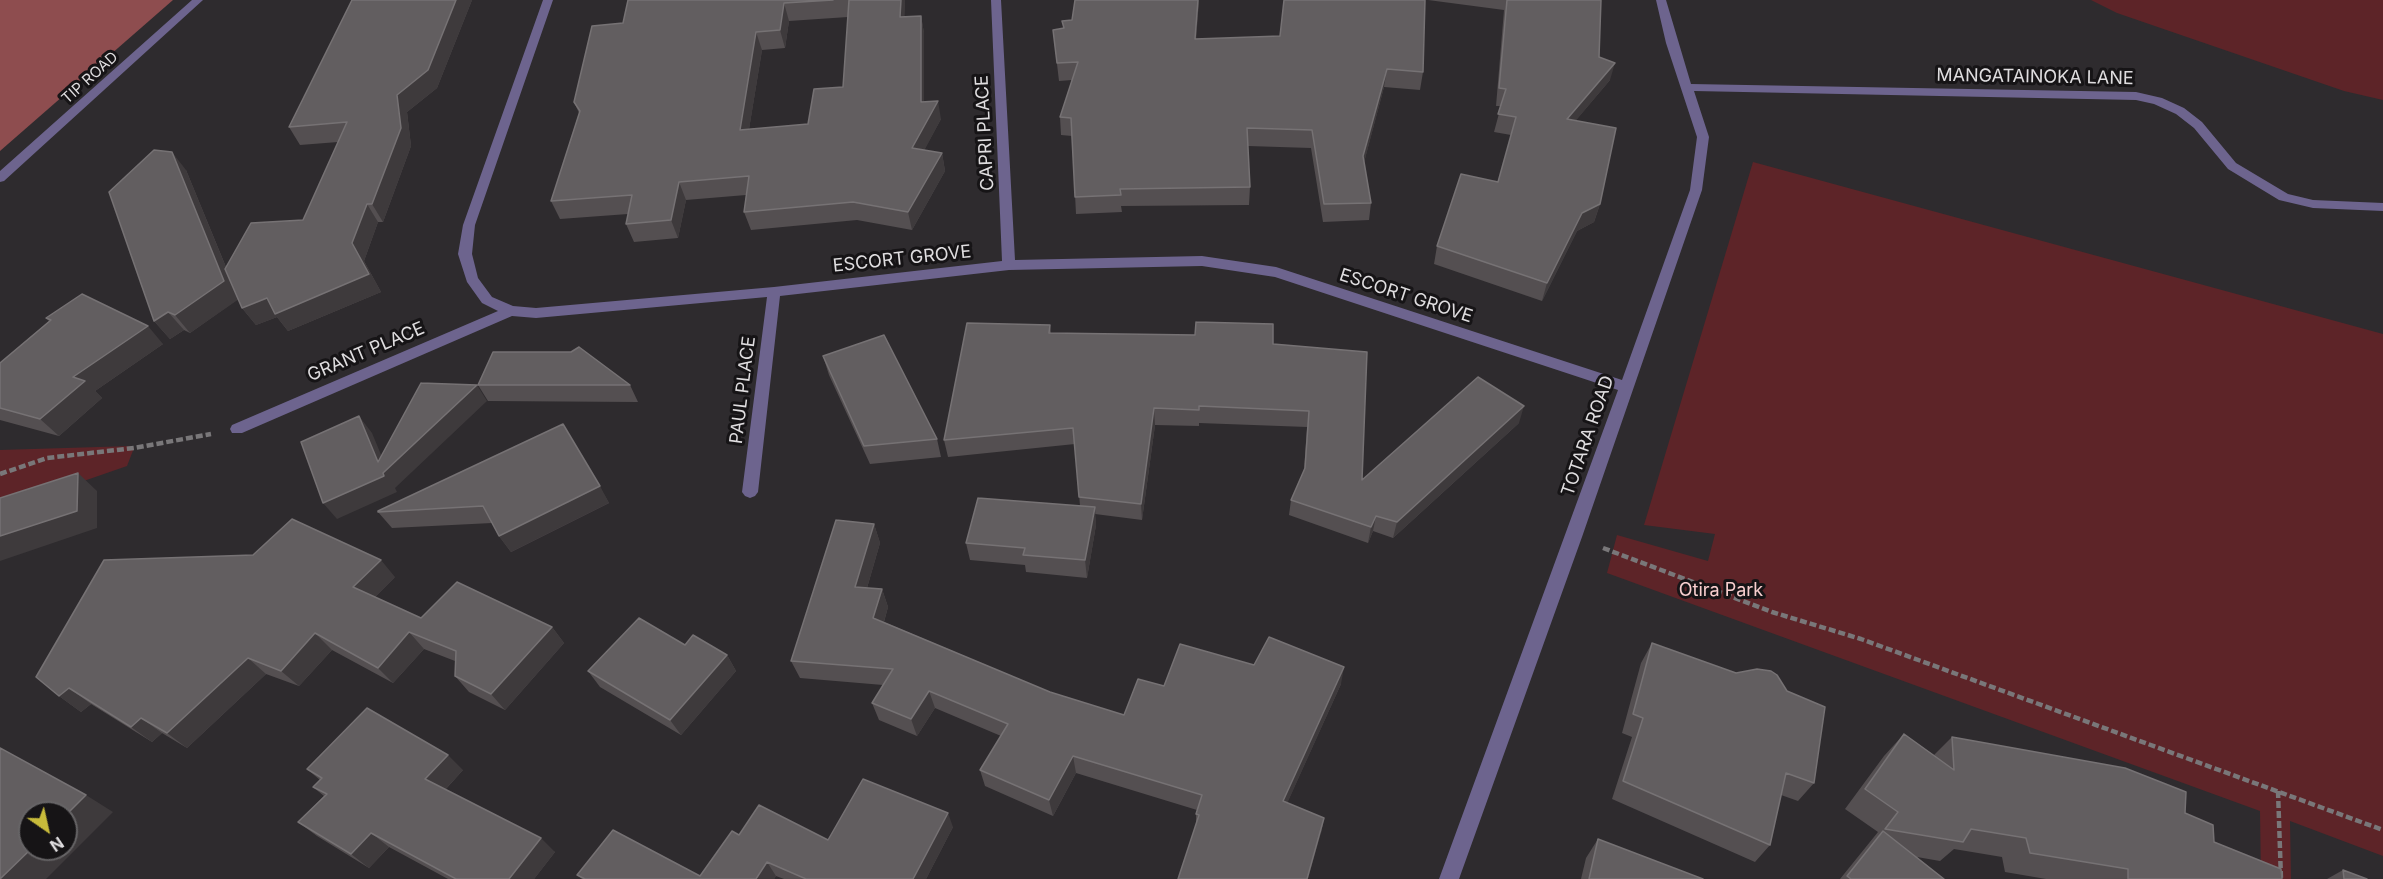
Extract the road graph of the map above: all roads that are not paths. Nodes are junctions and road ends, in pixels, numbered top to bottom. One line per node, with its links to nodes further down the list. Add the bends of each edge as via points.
1 (198, 0): 6 (street, TIP ROAD)
2 (548, 0): 10 (street, ESCORT GROVE, via 469,225 465,254 472,279 487,300)
3 (996, 0): 8 (street, CAPRI PLACE)
4 (1661, 0): 5 (street, TOTARA ROAD)
5 (1686, 87): 7 (street, MANGATAINOKA LANE, via 2136,96 2180,111 2198,125 2232,166 2284,197 2313,204); 11 (street, TOTARA ROAD, via 1703,137 1696,190)
6 (0, 178)
7 (2383, 207)
8 (1010, 265): 9 (street, ESCORT GROVE); 11 (street, ESCORT GROVE, via 1202,261 1276,272)
9 (774, 292): 10 (street, ESCORT GROVE, via 536,313); 13 (street, PAUL PLACE)
10 (511, 311): 12 (street, GRANT PLACE)
11 (1625, 387): 14 (street, TOTARA ROAD)
12 (237, 429)
13 (750, 492)
14 (1449, 879)

